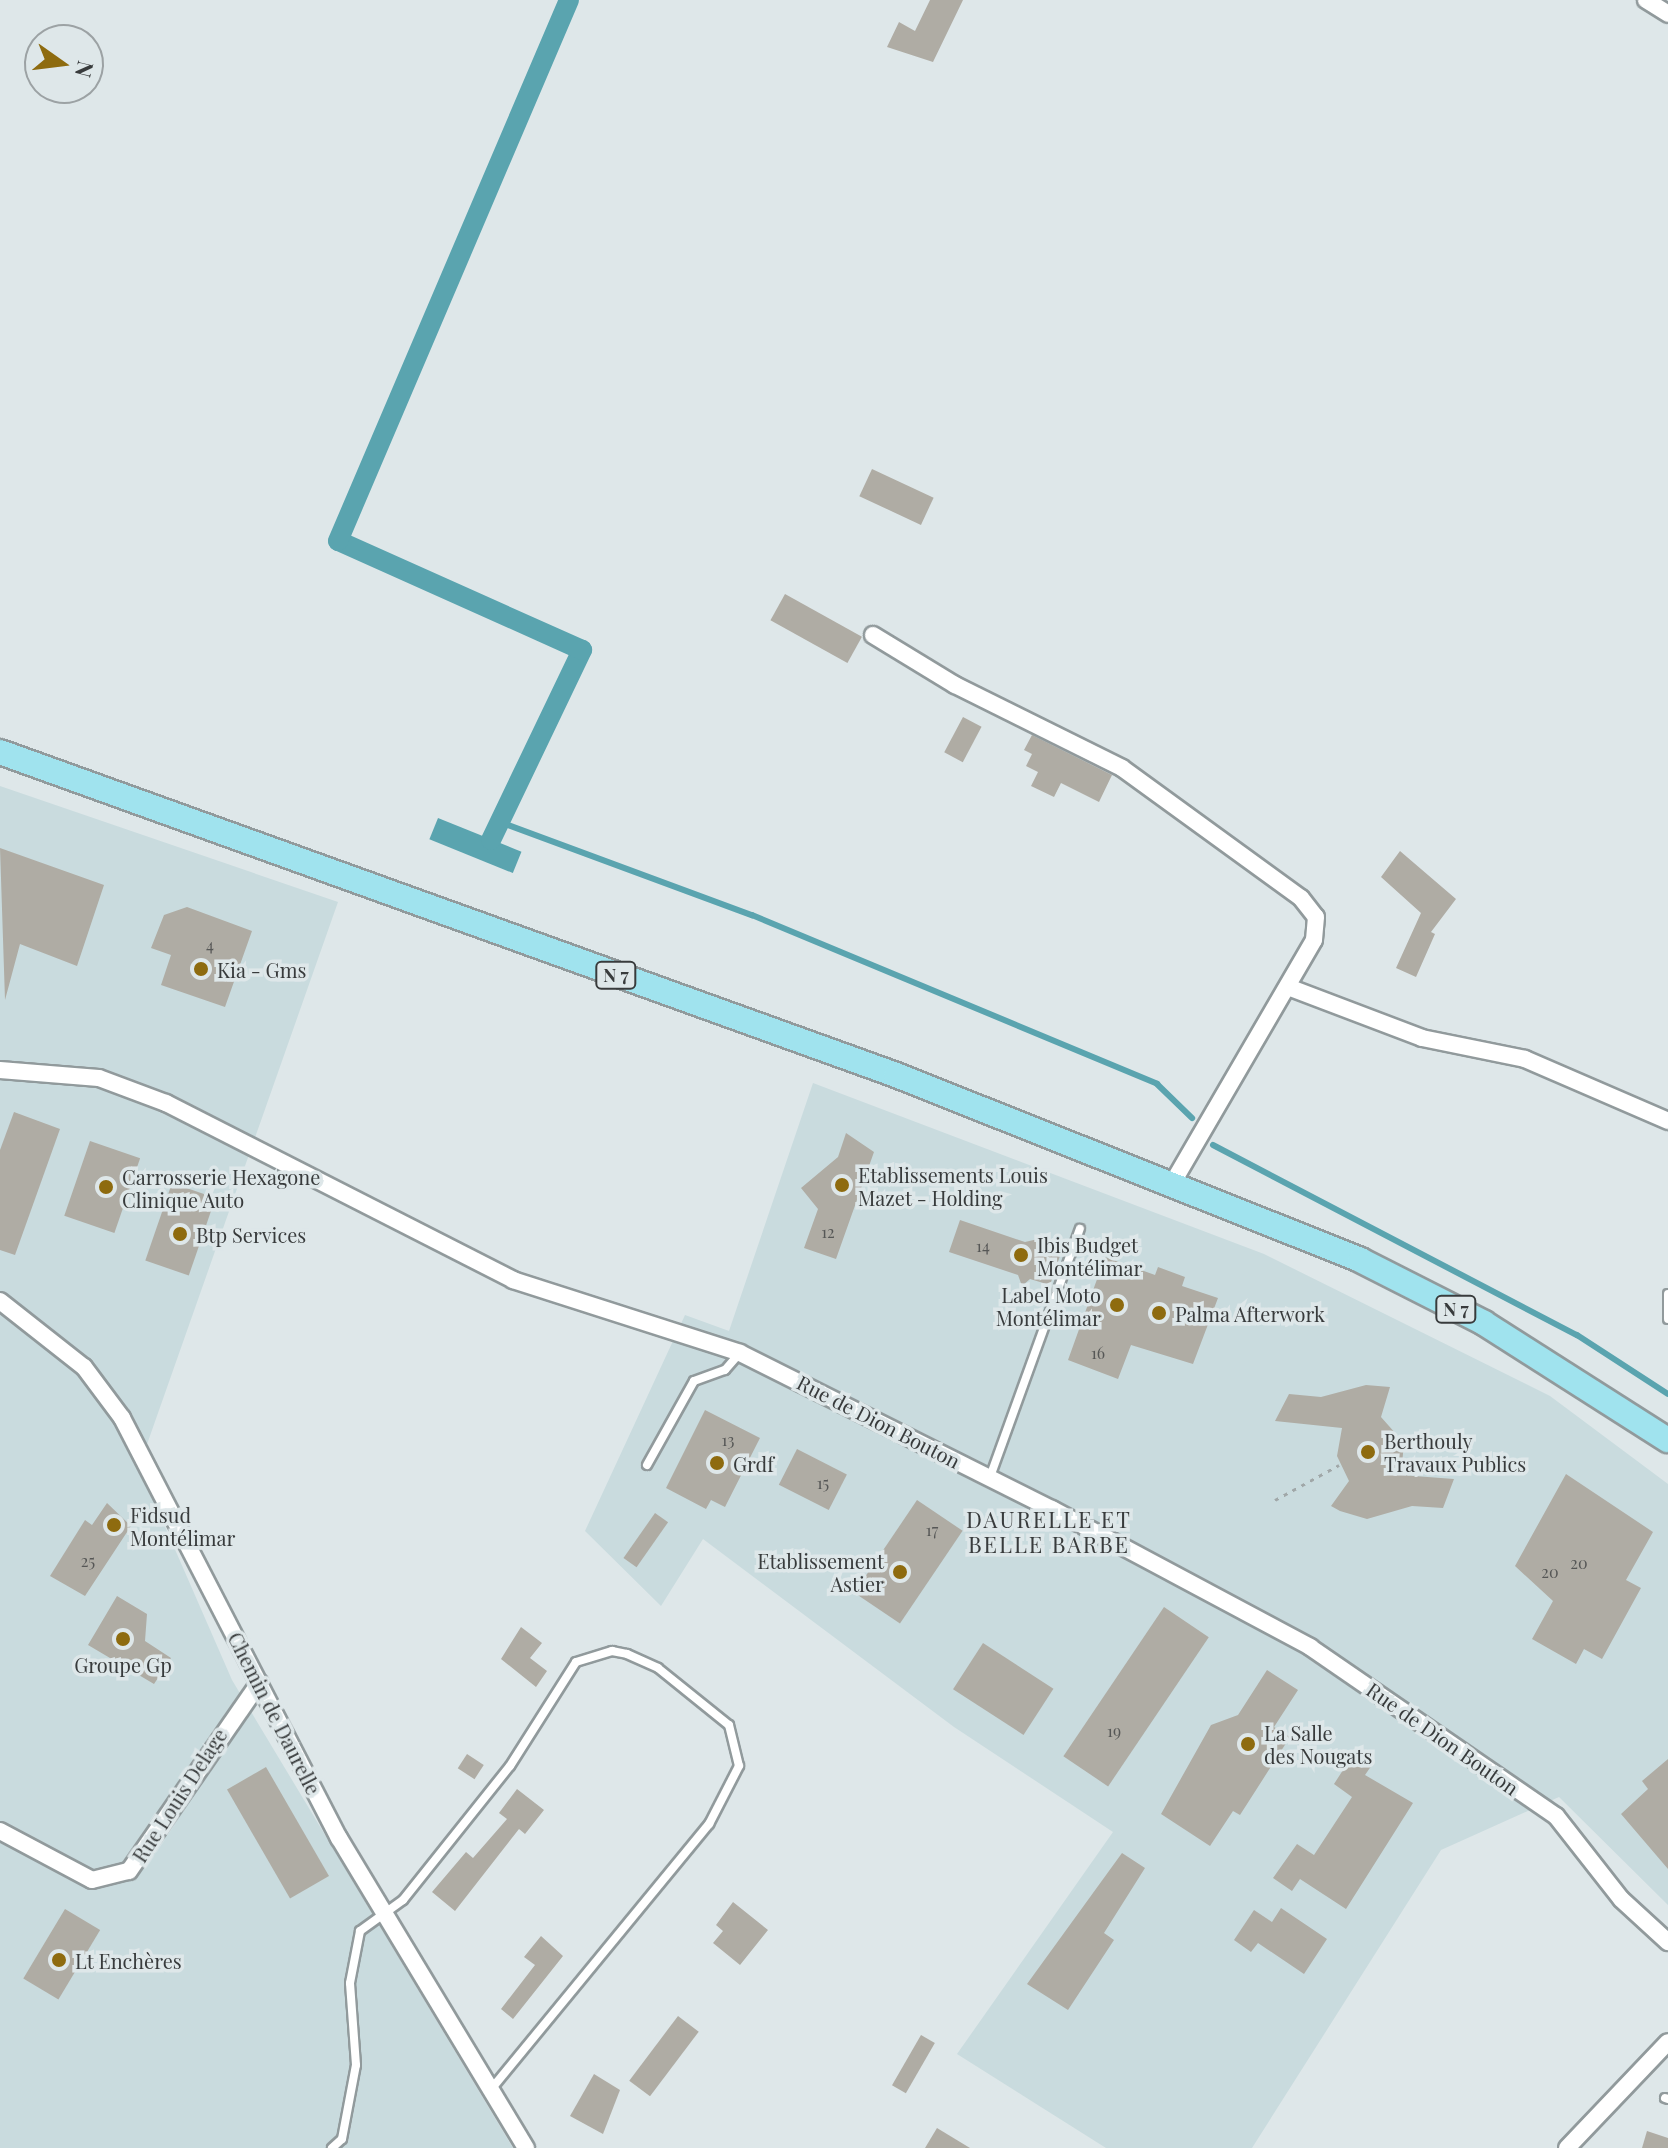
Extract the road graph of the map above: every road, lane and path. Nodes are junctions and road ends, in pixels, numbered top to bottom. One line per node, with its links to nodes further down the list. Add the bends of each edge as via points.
1 (1646, 0): 2 (street)
2 (1668, 14)
3 (873, 635): 5 (street, via 955,685 1122,768 1301,898 1316,917 1314,940)
4 (0, 752): 8 (main road, N 7, via 896,1075)
5 (1288, 987): 7 (street, via 1422,1038 1525,1059); 8 (street)
6 (0, 1070): 13 (street, Rue de Dion Bouton, via 99,1078 166,1103 513,1280)
7 (1668, 1121)
8 (1171, 1186): 14 (main road, N 7, via 1360,1260 1484,1323)
9 (1080, 1229): 17 (lane)
10 (1668, 1294): 12 (lane)
11 (3, 1311): 19 (street, Chemin de Daurelle, via 84,1367 122,1418)
12 (1668, 1319)
13 (740, 1353): 15 (lane, via 725,1370 694,1381); 17 (street, Rue de Dion Bouton)
14 (1668, 1440)
15 (647, 1465)
16 (1339, 1465): 18 (path)
17 (990, 1477): 22 (street, Rue de Dion Bouton, via 1335,1664 1556,1816 1621,1899)
18 (1275, 1500)
19 (259, 1683): 20 (street, Rue Louis Delage, via 129,1871 92,1880); 21 (street, Chemin de Daurelle)
20 (0, 1831)
21 (386, 1915): 24 (street, Chemin de Daurelle); 24 (lane, via 510,1766 576,1662 612,1651 627,1654 658,1668 729,1725 739,1766 727,1799); 25 (lane, via 360,1931 350,1983 356,2065 342,2139)
22 (1668, 1942)
23 (1668, 2042): 27 (street)
24 (491, 2089): 26 (street, Chemin de Daurelle)
25 (332, 2148)
26 (526, 2148)
27 (1567, 2148)

